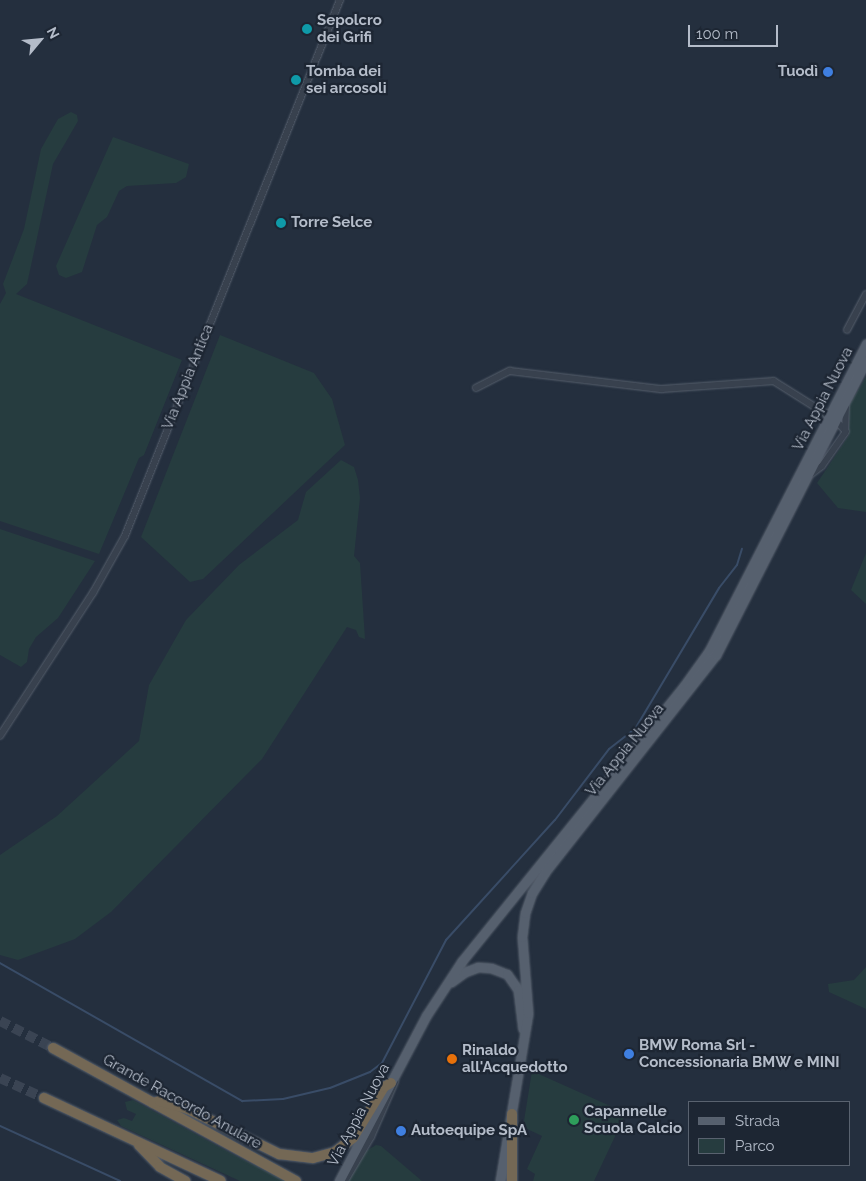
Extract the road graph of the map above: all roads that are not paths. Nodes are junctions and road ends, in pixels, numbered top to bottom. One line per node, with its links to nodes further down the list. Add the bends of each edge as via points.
1 (340, 0): 11 (street, Via Appia Antica, via 125,536 93,593)
2 (866, 295): 3 (street)
3 (847, 330)
4 (866, 344): 8 (main road, Via Appia Nuova)
5 (865, 365): 7 (main road, Via Appia Nuova)
6 (476, 388): 8 (street, via 510,371 662,388 774,381)
7 (846, 402): 8 (main road, Via Appia Nuova); 9 (street)
8 (833, 418): 9 (street); 10 (main road, Via Appia Nuova); 12 (main road, Via Appia Nuova, via 702,661 474,945)
9 (846, 431): 10 (street, via 824,464)
10 (808, 476): 13 (main road, Via Appia Nuova, via 710,663 534,888 523,930 528,995)
11 (0, 736)
12 (442, 990): 13 (main road, via 472,969 486,967 503,972 518,990); 15 (main road, Via Appia Nuova)
13 (524, 1032): 19 (main road, Via Appia Nuova)
14 (53, 1048): 18 (highway, Grande Raccordo Anulare)
15 (403, 1061): 16 (main road, Via Appia Nuova); 25 (street, Via Appia Nuova, via 371,1137)
16 (392, 1083): 18 (highway, via 384,1087 353,1138 338,1150 313,1158 279,1154 188,1109 160,1101); 24 (main road, Via Appia Nuova)
17 (44, 1098): 20 (highway)
18 (153, 1103): 23 (highway, Grande Raccordo Anulare)
19 (512, 1114): 26 (main road, Via Appia Nuova); 27 (highway)
20 (139, 1144): 21 (highway, via 160,1167); 22 (highway)
21 (185, 1181)
22 (221, 1181)
23 (296, 1181)
24 (339, 1181)
25 (345, 1181)
26 (500, 1181)
27 (512, 1181)

